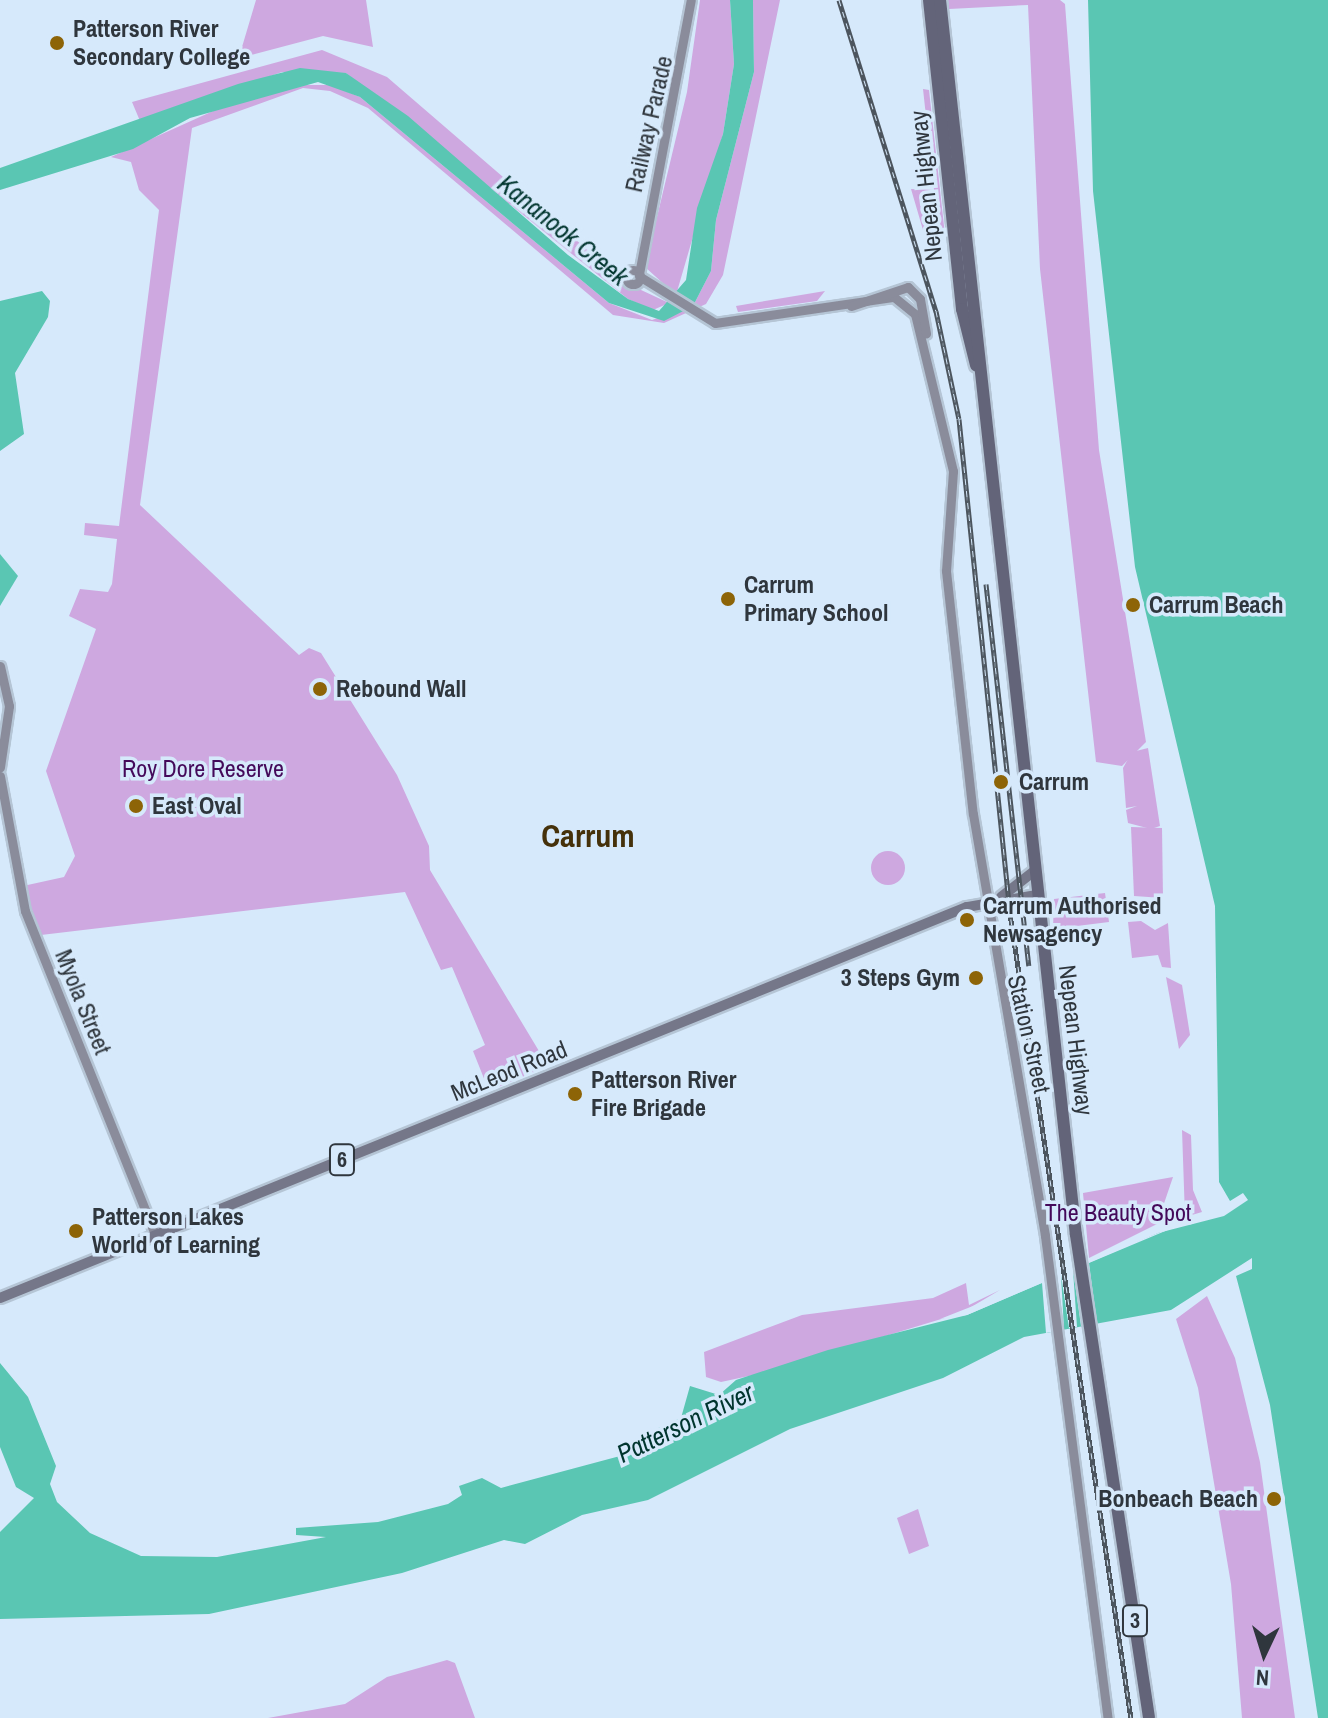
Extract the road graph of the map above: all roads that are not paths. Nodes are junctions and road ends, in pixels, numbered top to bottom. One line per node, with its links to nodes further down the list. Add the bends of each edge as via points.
1 (691, 0): 5 (street, Railway Parade, via 635,276 692,313 719,323)
2 (929, 0): 4 (highway, Nepean Highway / 3)
3 (940, 0): 4 (highway, Nepean Highway / 3)
4 (964, 272): 10 (highway, Nepean Highway / 3)
5 (844, 309): 6 (street, Station Street, via 904,299); 6 (street, Station Street, via 895,287 909,288 921,303)
6 (928, 358): 13 (street, Station Street, via 953,471 946,571)
7 (0, 666): 8 (street, via 9,706)
8 (0, 767)
9 (0, 776): 14 (street, Myola Street, via 25,911)
10 (1033, 872): 11 (highway, Nepean Highway / 3); 12 (main road)
11 (1036, 895): 12 (main road, McLeod Road / 6); 17 (highway, Nepean Highway / 3, via 1079,1253)
12 (999, 899): 13 (main road, McLeod Road / 6)
13 (984, 902): 14 (main road, McLeod Road / 6); 16 (street, Station Street, via 1049,1262)
14 (155, 1235): 15 (main road, McLeod Road / 6)
15 (0, 1298)
16 (1108, 1718)
17 (1149, 1718)

